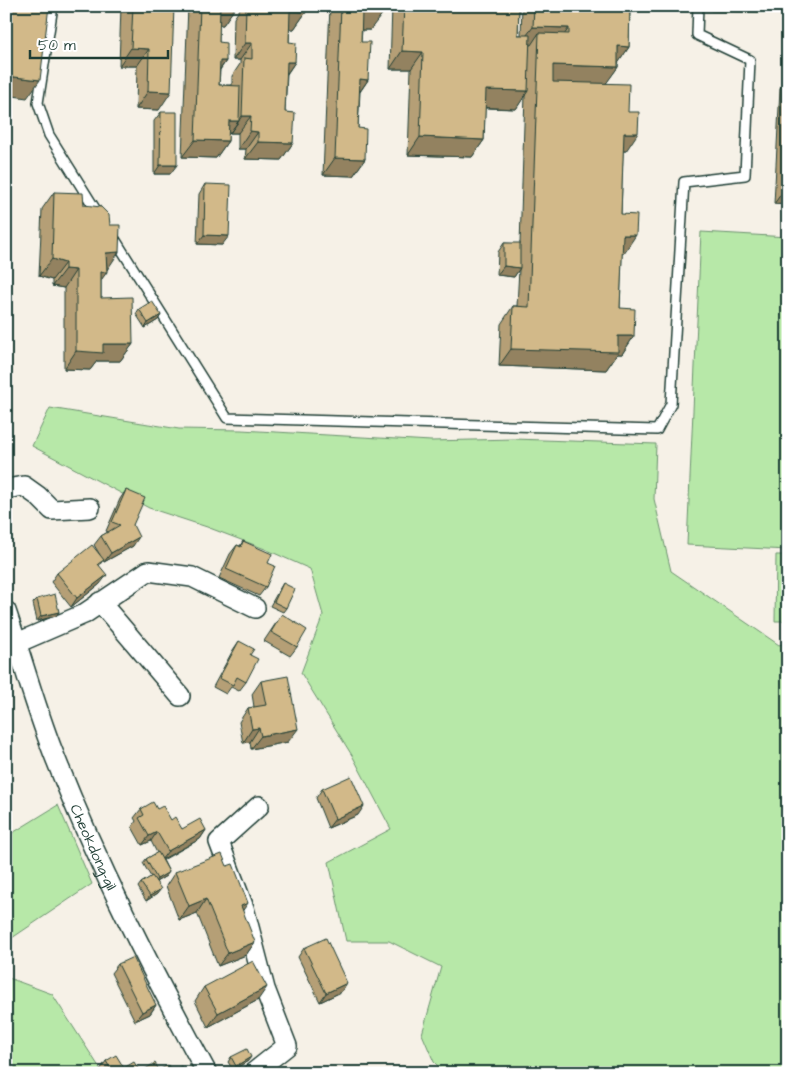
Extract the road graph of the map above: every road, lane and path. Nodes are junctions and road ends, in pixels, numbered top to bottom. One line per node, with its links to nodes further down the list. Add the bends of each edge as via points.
1 (53, 6): 2 (lane, via 38,102 49,135 228,418 657,430 670,404 684,182 745,175 750,60 697,35)
2 (698, 6)
3 (6, 489): 4 (street, via 24,486 52,510)
4 (90, 508)
5 (100, 602): 6 (street, via 148,571 192,577); 8 (street); 9 (street)
6 (255, 608)
7 (6, 611): 8 (street, Cheokdong-gil)
8 (15, 656): 11 (street, Cheokdong-gil, via 113,892)
9 (180, 696)
10 (259, 806): 12 (street, via 219,842 244,908 265,989 287,1046)
11 (207, 1073)
12 (253, 1073)

